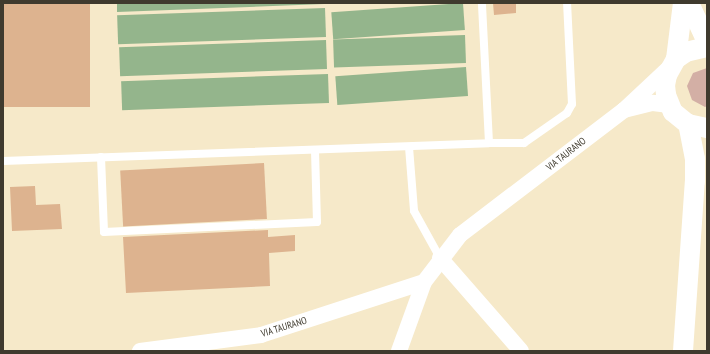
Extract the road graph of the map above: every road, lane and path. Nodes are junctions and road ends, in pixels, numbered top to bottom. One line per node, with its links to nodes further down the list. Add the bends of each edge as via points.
1 (482, 3): 13 (lane)
2 (567, 3): 13 (lane, via 572,104 567,113 524,143)
3 (683, 3): 7 (street)
4 (689, 3): 5 (street)
5 (707, 42)
6 (707, 47): 7 (street, via 686,52)
7 (673, 63): 8 (street, via 665,85); 9 (street, VIA TAURANO)
8 (669, 104): 9 (street, VIA TAURANO, via 653,103); 10 (street, via 673,112)
9 (624, 110): 19 (street, VIA TAURANO, via 460,235)
10 (688, 124): 11 (street); 17 (street)
11 (707, 128)
12 (707, 139): 17 (street)
13 (489, 144): 14 (lane)
14 (409, 147): 15 (lane); 19 (lane, via 414,211)
15 (315, 150): 16 (lane); 16 (lane, via 317,222 104,232)
16 (101, 157): 18 (lane)
17 (694, 159): 24 (street)
18 (3, 161)
19 (440, 258): 20 (street, VIA TAURANO); 23 (street)
20 (424, 282): 21 (street, VIA TAURANO, via 261,335); 22 (street, VIA TAURANO)
21 (140, 351)
22 (399, 351)
23 (520, 351)
24 (683, 351)

